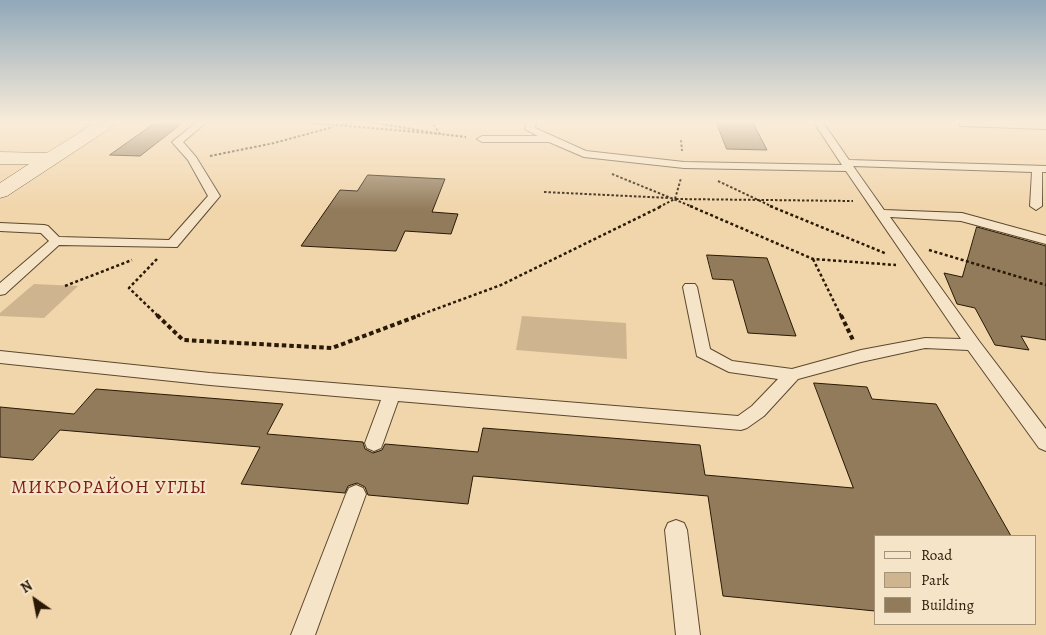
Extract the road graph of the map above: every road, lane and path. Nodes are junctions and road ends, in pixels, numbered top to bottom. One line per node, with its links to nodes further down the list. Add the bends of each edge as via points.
1 (63, 151): 8 (street)
2 (185, 151): 9 (lane)
3 (235, 151): 9 (path)
4 (577, 151): 10 (lane)
5 (682, 151): 10 (path)
6 (838, 151): 11 (lane)
7 (0, 158): 8 (street)
8 (50, 159): 14 (street)
9 (192, 159): 24 (lane, via 214,196 206,212)
10 (684, 165): 11 (lane); 16 (path); 17 (path)
11 (848, 166): 12 (lane); 19 (lane)
12 (1042, 169): 18 (lane)
13 (607, 172): 16 (path)
14 (0, 192)
15 (544, 192): 16 (path)
16 (675, 199): 17 (path); 24 (path, via 501,285 332,348 183,340 129,288); 26 (path)
17 (754, 199): 19 (path); 27 (path)
18 (1036, 206)
19 (876, 207): 21 (lane, via 962,217); 23 (lane)
20 (0, 227): 22 (lane, via 44,229)
21 (1046, 240)
22 (56, 241): 24 (lane); 31 (lane)
23 (902, 242): 27 (lane); 28 (path)
24 (172, 244)
25 (136, 258): 29 (path)
26 (813, 259): 27 (path); 33 (path)
27 (918, 267): 32 (lane)
28 (1046, 285)
29 (65, 286)
30 (690, 287): 35 (lane, via 703,352 729,366)
31 (0, 291)
32 (973, 345): 33 (lane, via 925,343); 38 (lane)
33 (861, 356): 35 (lane)
34 (0, 357): 36 (lane)
35 (792, 375): 36 (lane, via 758,411 741,423)
36 (392, 394): 37 (lane)
37 (374, 443)
38 (1046, 443)
39 (356, 494): 41 (lane)
40 (676, 530): 42 (lane)
41 (304, 635)
42 (688, 635)

